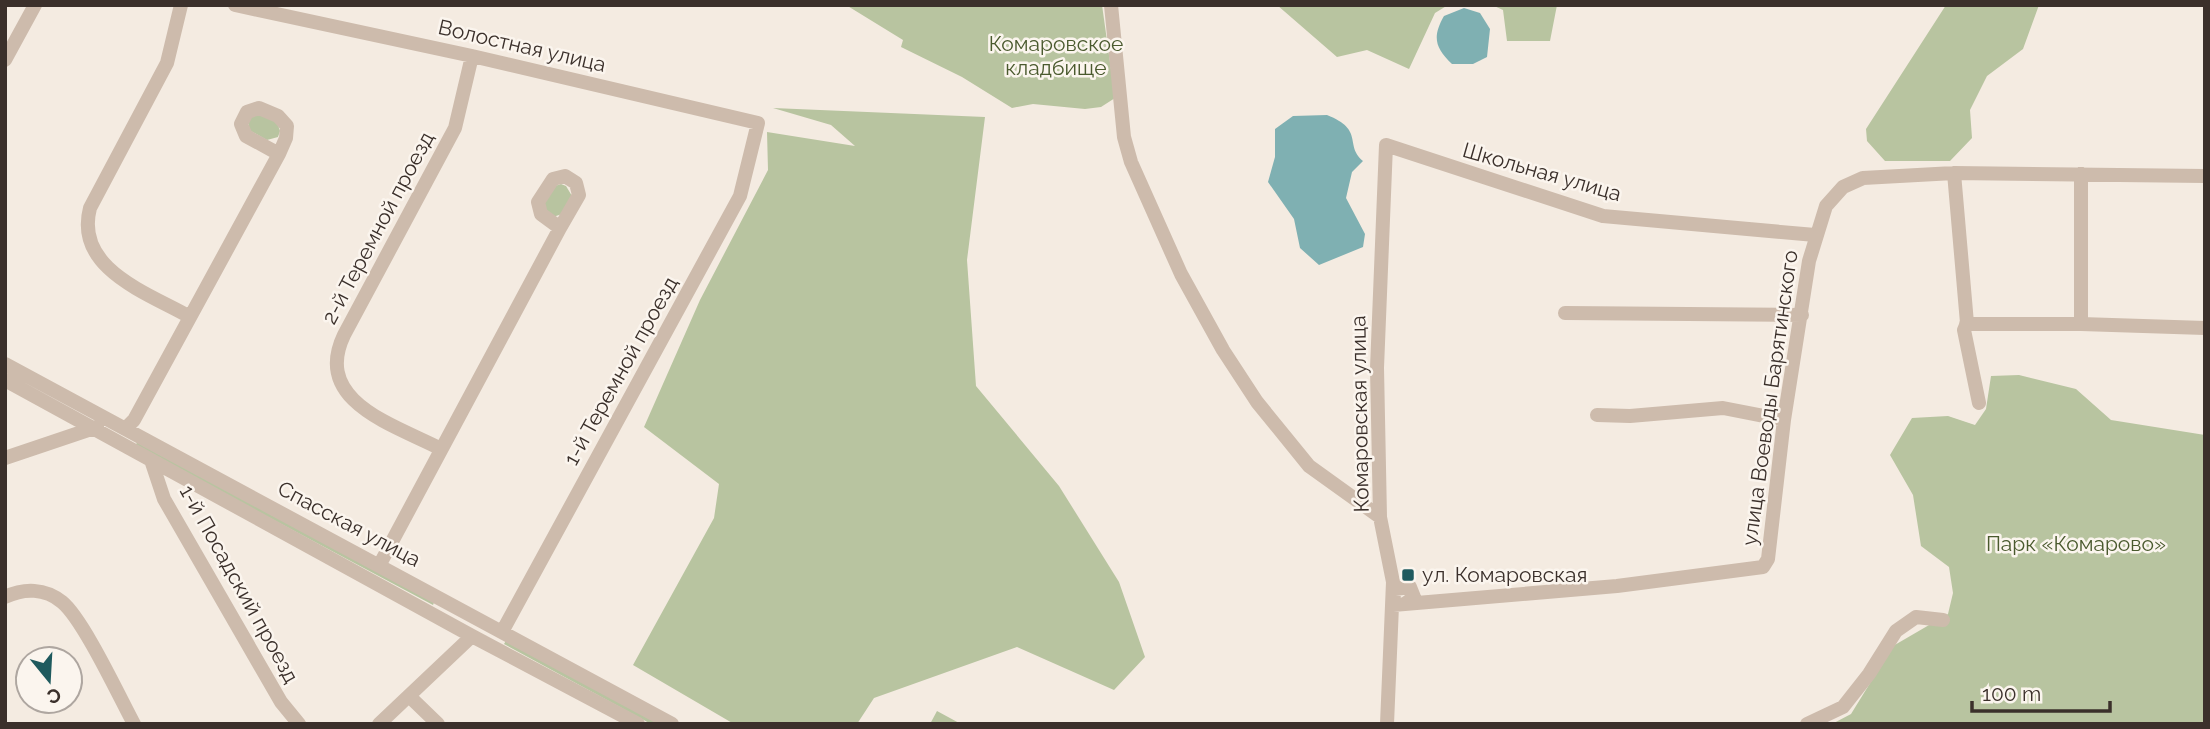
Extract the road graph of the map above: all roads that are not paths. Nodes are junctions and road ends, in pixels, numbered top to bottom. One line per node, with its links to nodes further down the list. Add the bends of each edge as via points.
1 (35, 5): 6 (street)
2 (181, 5): 17 (street, via 167,63 90,208 87,227 94,253 106,268)
3 (235, 5): 5 (street, Волостная улица)
4 (1111, 5): 31 (street, via 1127,150 1181,274 1256,402 1309,466)
5 (471, 56): 7 (street, Волостная улица); 28 (street, 2-й Теремной проезд, via 456,128 337,354 340,382 351,399)
6 (5, 60)
7 (758, 122): 36 (street, 1-й Теремной проезд, via 740,196)
8 (1386, 145): 14 (street, Школьная улица, via 1604,216); 31 (street, Комаровская улица, via 1377,368)
9 (279, 154): 17 (street)
10 (1954, 173): 11 (street); 14 (street, улица Воеводы Барятинского, via 1863,178 1843,187 1826,206); 18 (street)
11 (2081, 174): 12 (street); 19 (street)
12 (2205, 176)
13 (560, 228): 28 (street)
14 (1815, 235): 16 (street, улица Воеводы Барятинского)
15 (1565, 313): 16 (street)
16 (1802, 315): 25 (street, улица Воеводы Барятинского)
17 (190, 317): 27 (street)
18 (1966, 324): 19 (street); 23 (street)
19 (2081, 324): 20 (street)
20 (2205, 328)
21 (5, 364): 26 (street, Спасская улица)
22 (5, 380): 26 (street, Спасская улица)
23 (1979, 403)
24 (1597, 415): 25 (street, via 1723,408)
25 (1784, 420): 34 (street, улица Воеводы Барятинского, via 1768,559 1763,567 1617,586)
26 (100, 423): 27 (street, Спасская улица); 29 (street); 30 (street, Спасская улица)
27 (126, 428): 32 (street, Спасская улица)
28 (441, 449): 32 (street)
29 (5, 458)
30 (151, 460): 37 (street, Спасская улица); 40 (street, 1-й Посадский проезд, via 164,499 281,702)
31 (1380, 517): 34 (street, Комаровская улица)
32 (380, 564): 36 (street, Спасская улица)
33 (5, 597): 39 (street, via 22,591 43,592 69,609)
34 (1397, 603): 45 (street, Комаровская улица)
35 (1943, 620): 46 (street, via 1916,618 1896,631 1843,707)
36 (502, 632): 44 (street, Спасская улица)
37 (472, 636): 38 (street); 43 (street, Спасская улица)
38 (409, 696): 41 (street); 42 (street)
39 (134, 724)
40 (299, 724)
41 (379, 724)
42 (438, 724)
43 (638, 724)
44 (672, 724)
45 (1387, 724)
46 (1807, 724)

